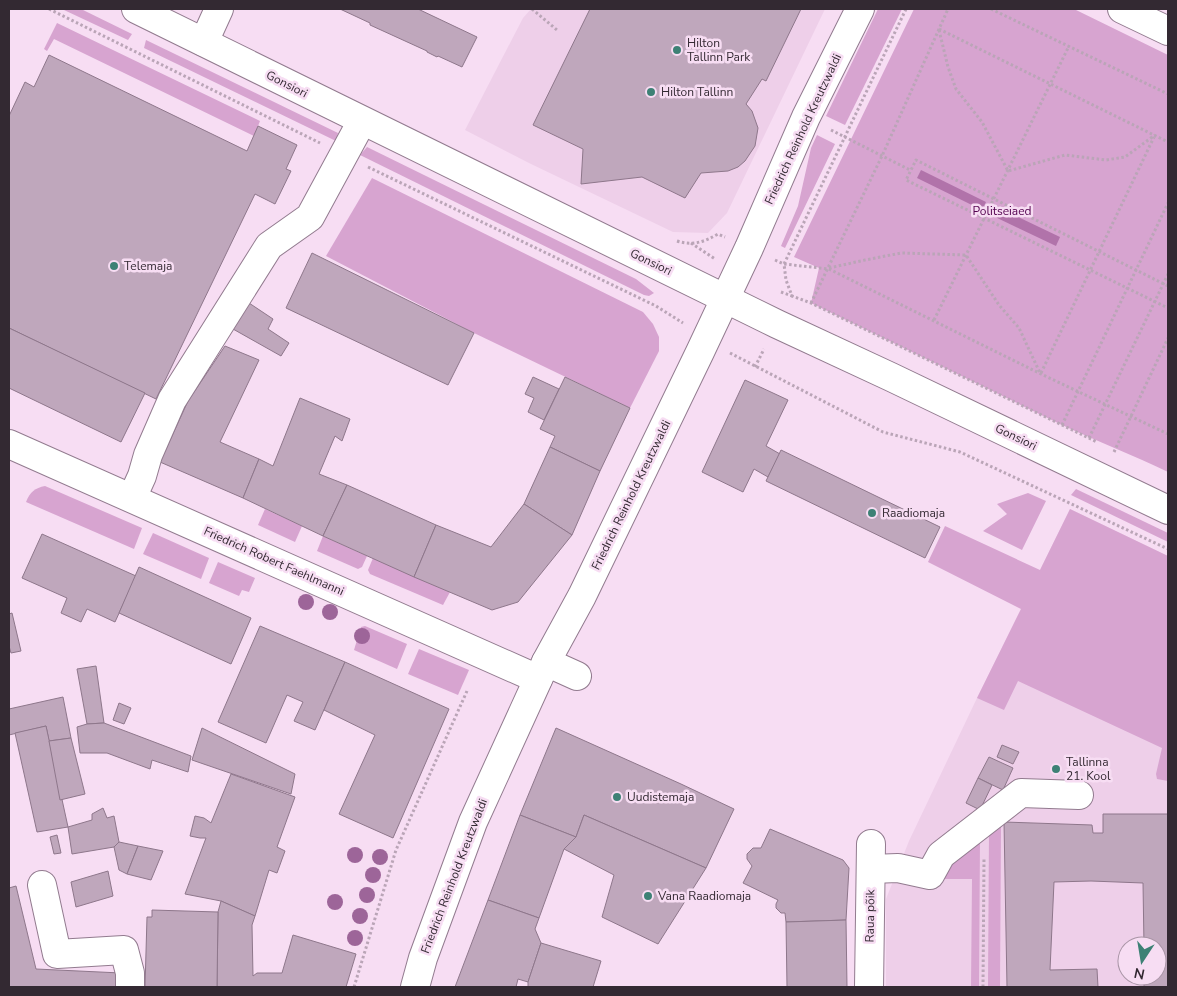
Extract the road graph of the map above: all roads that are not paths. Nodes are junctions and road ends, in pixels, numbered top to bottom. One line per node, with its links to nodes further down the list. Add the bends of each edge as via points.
1 (136, 9): 6 (street, Gonsiori)
2 (219, 9): 6 (street)
3 (860, 9): 8 (street, Friedrich Reinhold Kreutzwaldi, via 806,117)
4 (1122, 9): 5 (street)
5 (1168, 31)
6 (204, 42): 7 (street, Gonsiori)
7 (362, 121): 8 (street, Gonsiori); 10 (street, via 310,217 269,246 172,400)
8 (725, 299): 11 (street, Gonsiori); 12 (street, Friedrich Reinhold Kreutzwaldi, via 582,596)
9 (9, 444): 10 (street, Friedrich Robert Faehlmanni)
10 (132, 498): 12 (street, Friedrich Robert Faehlmanni)
11 (1168, 510)
12 (542, 670): 13 (street, Friedrich Robert Faehlmanni); 17 (street, Friedrich Reinhold Kreutzwaldi, via 473,822)
13 (577, 676)
14 (1079, 796): 18 (street, Raua põik, via 1021,793 941,855 930,875 898,868 871,856)
15 (42, 886): 16 (street, via 57,954 124,950)
16 (130, 987)
17 (415, 987)
18 (869, 987)

